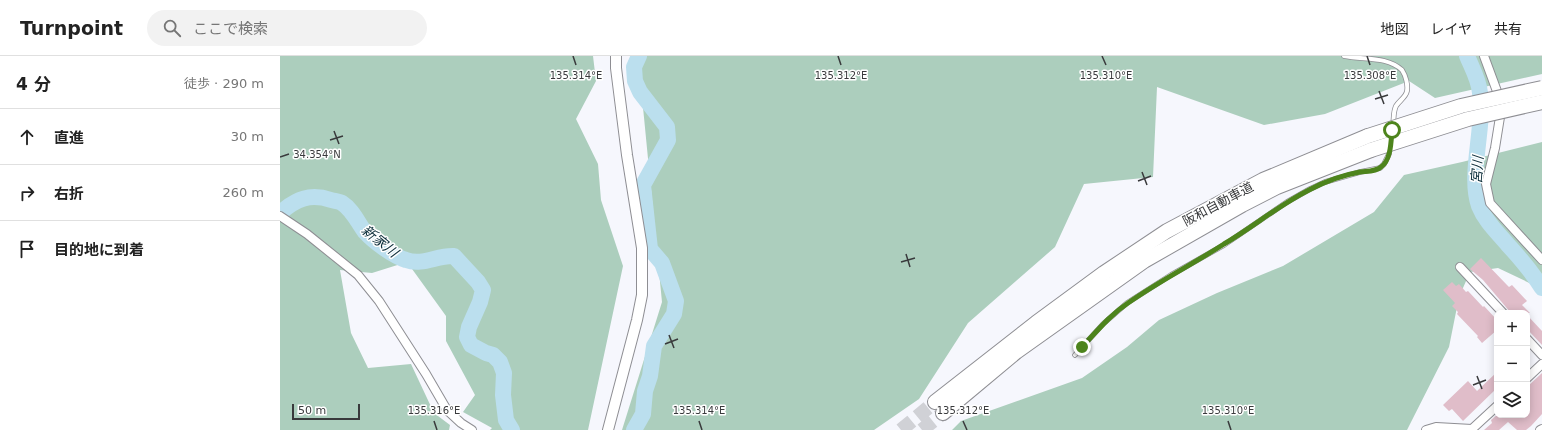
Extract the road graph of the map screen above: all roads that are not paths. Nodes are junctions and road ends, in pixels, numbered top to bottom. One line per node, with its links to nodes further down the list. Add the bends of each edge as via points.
1 (616, 56): 22 (street, via 627,155 642,248 642,294)
2 (1344, 56): 6 (lane, via 1381,58 1398,65 1404,73 1406,93 1396,107)
3 (1484, 56): 10 (street, via 1498,94 1500,117 1486,184 1490,203)
4 (1542, 88): 8 (highway, 阪和自動車道, bridge, via 1461,106)
5 (1542, 102): 8 (highway, 阪和自動車道, bridge)
6 (1392, 133)
7 (1391, 140): 14 (lane, via 1389,154 1380,168 1325,182 1287,202 1224,245 1127,303 1103,324)
8 (1370, 143): 18 (highway, 阪和自動車道, via 1263,180 1167,231 1036,323)
9 (284, 218): 21 (street, via 358,275 379,301 447,410)
10 (1542, 260)
11 (1460, 267): 12 (street)
12 (1500, 310)
13 (1530, 342): 15 (street)
14 (1075, 355)
15 (1542, 355)
16 (1542, 364): 17 (street)
17 (1530, 375)
18 (939, 408)
19 (1494, 409): 20 (street)
20 (1471, 429): 23 (street, via 1436,427)
21 (472, 430)
22 (608, 430)
23 (1426, 430)

